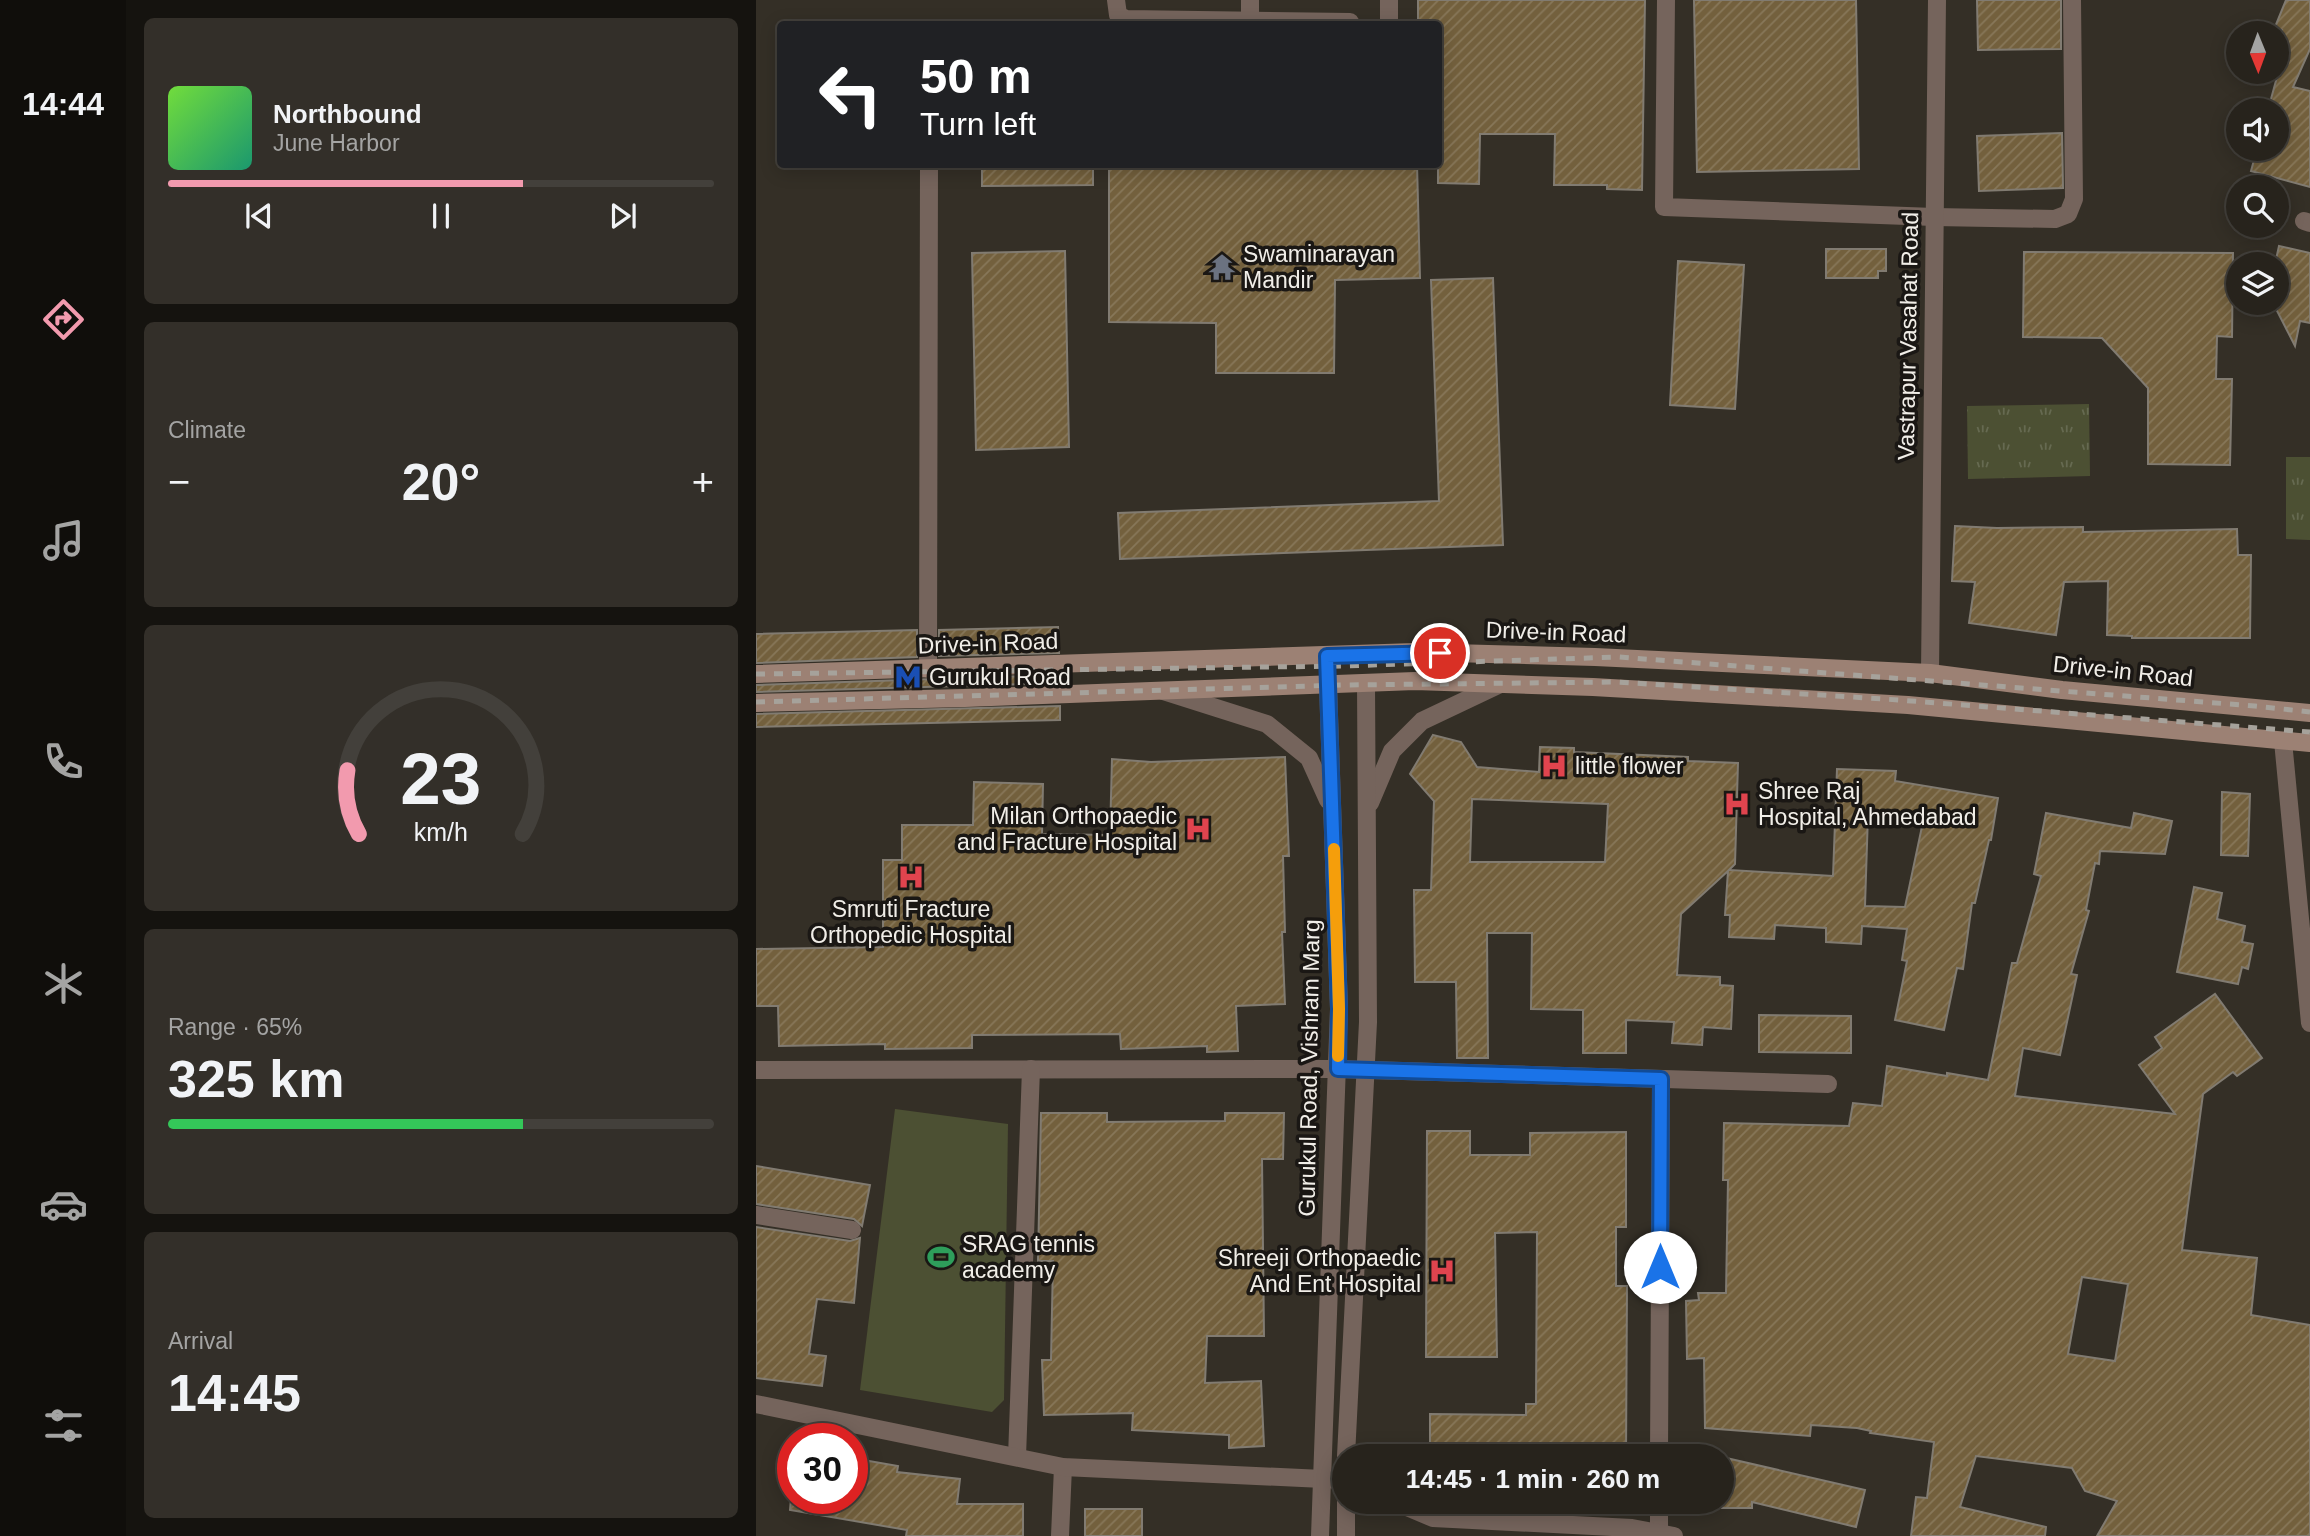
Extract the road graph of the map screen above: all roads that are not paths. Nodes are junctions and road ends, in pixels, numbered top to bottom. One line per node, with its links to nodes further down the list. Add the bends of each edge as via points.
1 (1116, 0): 7 (street, via 1118,15)
2 (1250, 0): 8 (street)
3 (1389, 0): 9 (street)
4 (1666, 0): 11 (street, via 1664,207)
5 (1937, 0): 11 (street, Vastrapur Vasahat Road)
6 (2072, 0): 11 (street, via 2074,199 2068,214 2055,219)
7 (1150, 21)
8 (1250, 21)
9 (1389, 21)
10 (929, 168): 14 (street)
11 (1934, 217): 15 (street, Vastrapur Vasahat Road)
12 (1366, 654): 13 (main road, Drive-in Road); 15 (main road, Drive-in Road, via 1581,657); 17 (main road)
13 (1327, 656): 14 (main road, Drive-in Road); 19 (main road)
14 (928, 670): 16 (main road, Drive-in Road)
15 (1930, 673): 22 (main road, Drive-in Road)
16 (756, 674)
17 (1366, 684): 18 (main road); 19 (main road); 26 (street)
18 (1500, 684): 23 (main road, via 1908,705); 26 (street, via 1423,721 1392,751)
19 (1328, 685): 20 (main road); 25 (street, Gurukul Road, Vishram Marg)
20 (1163, 691): 21 (main road); 25 (street, via 1267,724 1309,758)
21 (756, 703)
22 (2310, 713)
23 (2283, 741): 24 (main road); 27 (street)
24 (2310, 743)
25 (1332, 810): 29 (street, Gurukul Road, Vishram Marg)
26 (1367, 810): 30 (street)
27 (2310, 1023)
28 (1031, 1069): 29 (street); 31 (street); 39 (street)
29 (1338, 1069): 30 (street); 41 (street, Gurukul Road, Vishram Marg)
30 (1366, 1069): 32 (street); 37 (street)
31 (756, 1070)
32 (1661, 1079): 33 (street); 38 (street)
33 (1828, 1084)
34 (756, 1215): 35 (street)
35 (852, 1230)
36 (756, 1404): 39 (street)
37 (1347, 1444)
38 (1659, 1444)
39 (1017, 1457): 40 (street)
40 (1063, 1467): 41 (street); 48 (street)
41 (1321, 1479): 42 (street); 49 (street, Gurukul Road, Vishram Marg)
42 (1332, 1479)
43 (1346, 1514): 50 (street)
44 (1424, 1514): 46 (street)
45 (1662, 1514): 47 (street)
46 (1632, 1532): 47 (street)
47 (1667, 1534)
48 (1060, 1536)
49 (1320, 1536)
50 (1346, 1536)

